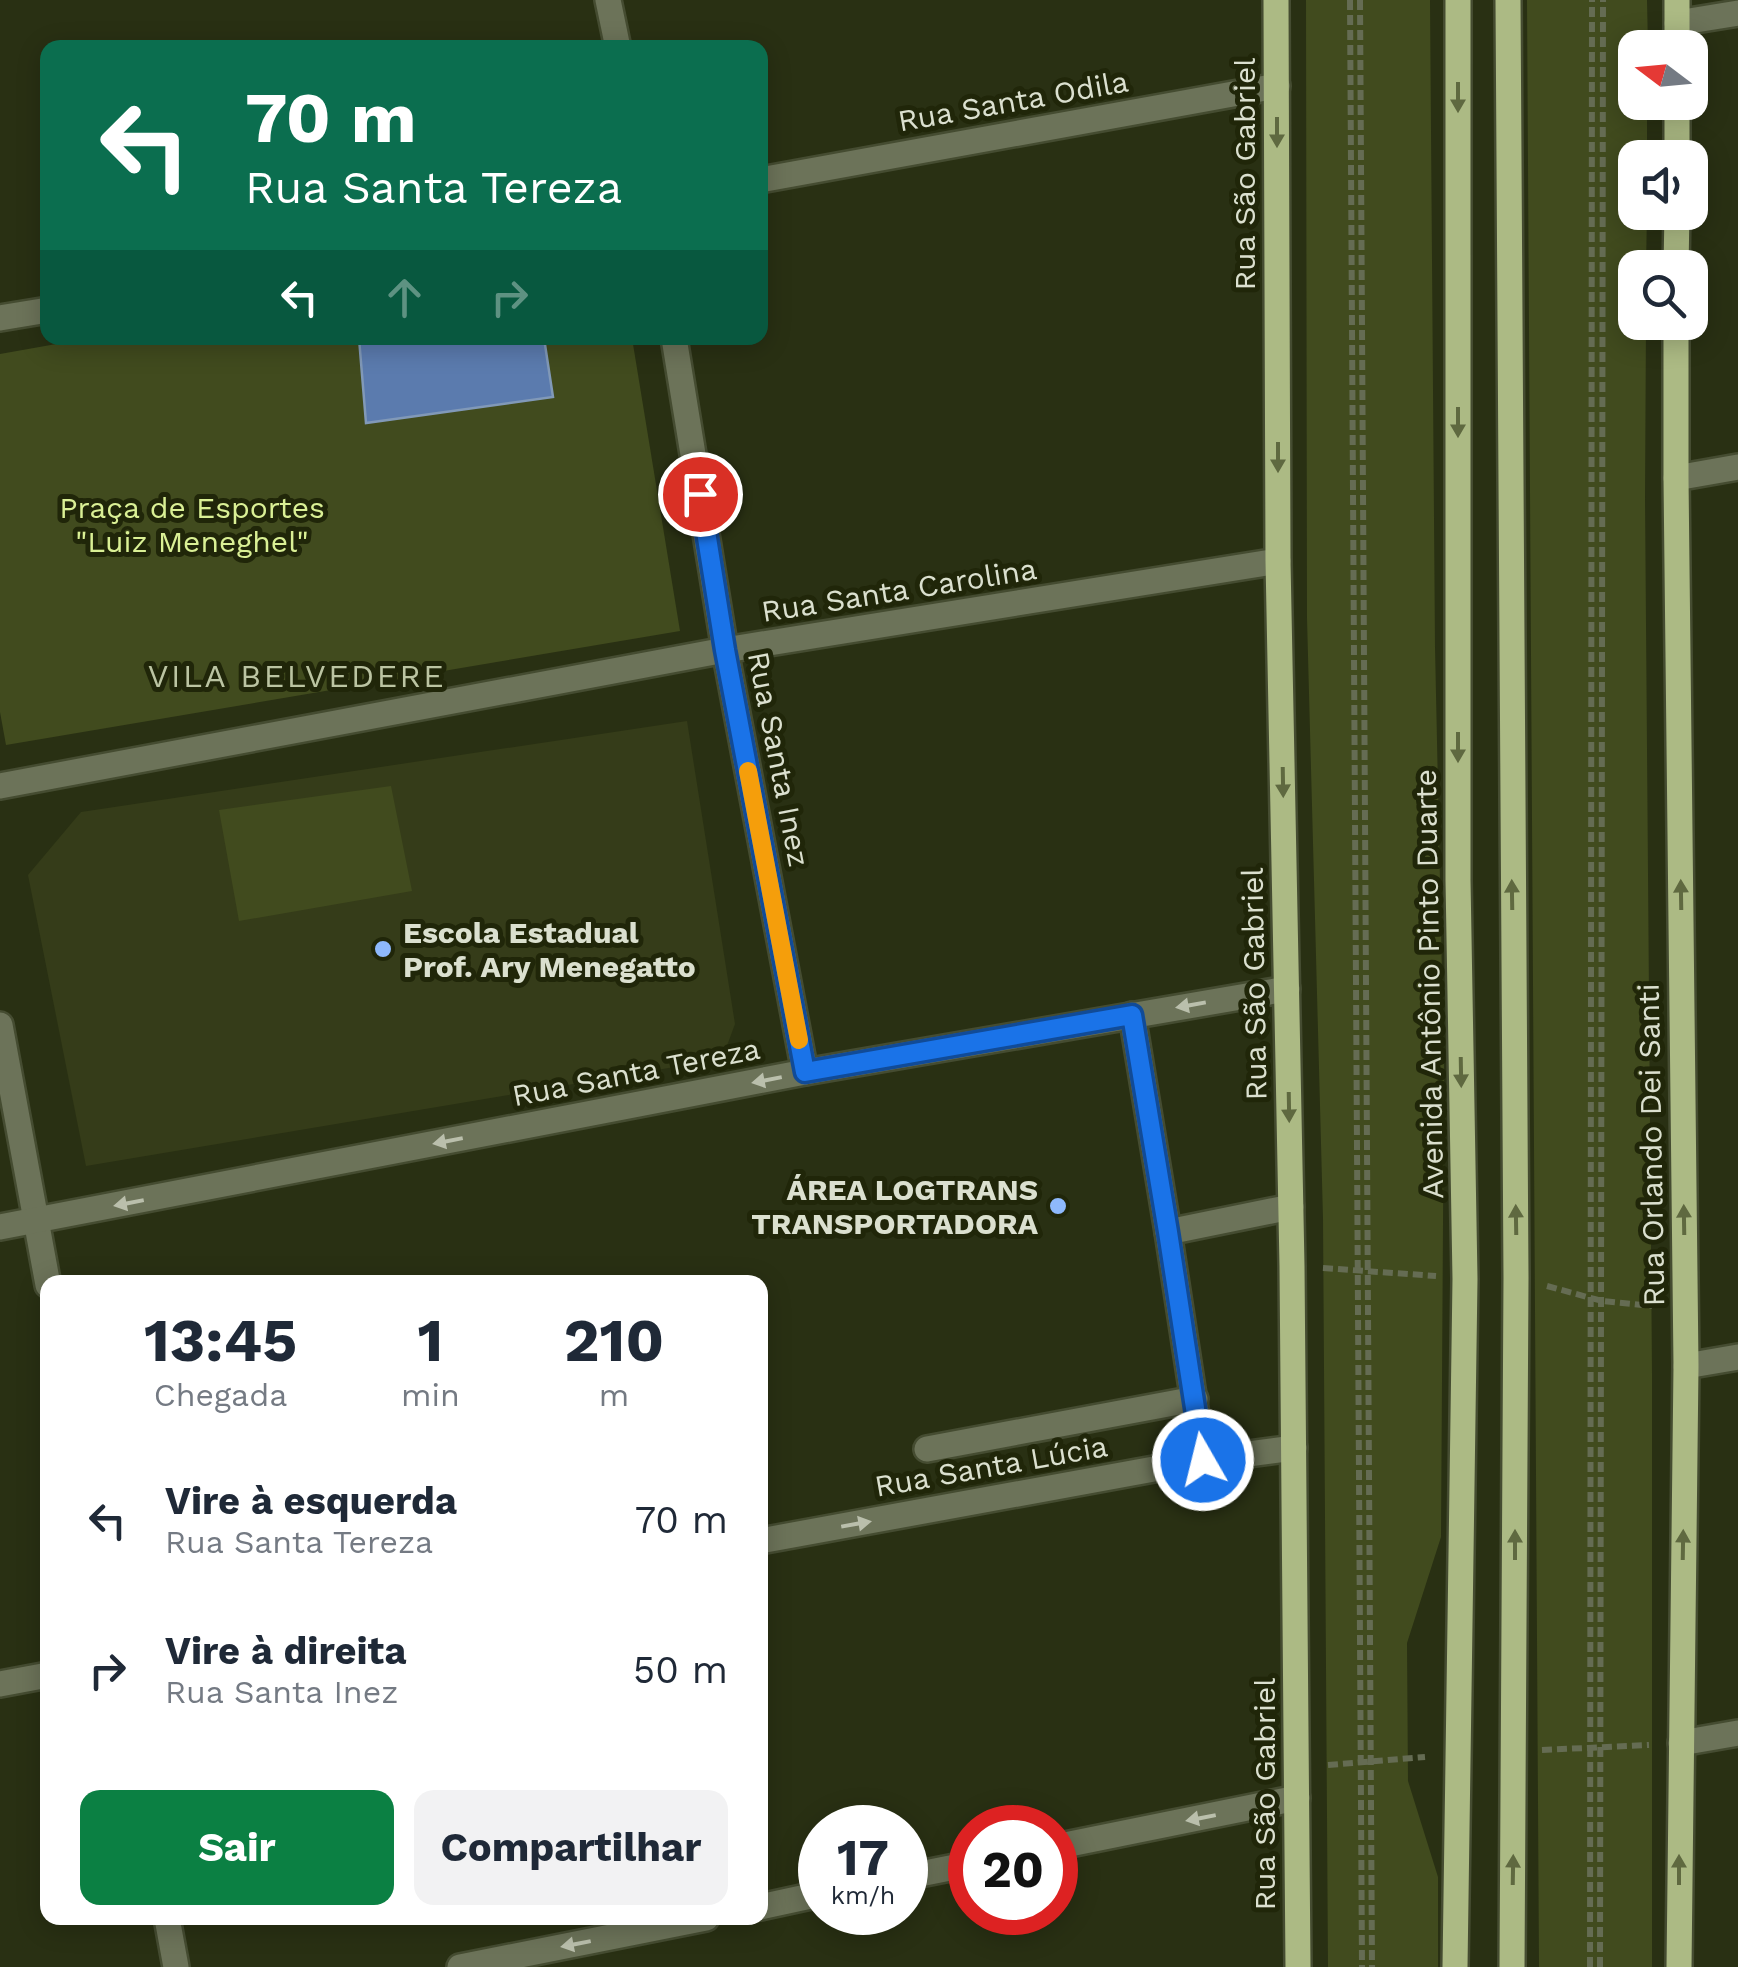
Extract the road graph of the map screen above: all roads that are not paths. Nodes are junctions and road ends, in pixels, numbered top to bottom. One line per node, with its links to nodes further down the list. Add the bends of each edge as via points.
1 (608, 0): 7 (street)
2 (1276, 0): 8 (main road, Rua São Gabriel)
3 (1458, 0): 48 (main road, Avenida Antônio Pinto Duarte, one-way to 48, via 1465,1279)
4 (1508, 0): 49 (main road, one-way to 4, via 1516,1278)
5 (1738, 13): 6 (street)
6 (1677, 24)
7 (616, 40)
8 (1277, 86): 9 (street, Rua Santa Odila); 16 (main road, Rua São Gabriel, one-way to 16)
9 (768, 179)
10 (40, 311): 11 (street)
11 (0, 318)
12 (1676, 340): 15 (main road, Rua Orlando Dei Santi)
13 (675, 345): 17 (street, Rua Santa Inez)
14 (1738, 468): 15 (street)
15 (1676, 478): 29 (main road, Rua Orlando Dei Santi, one-way to 15)
16 (1278, 562): 17 (street, Rua Santa Carolina); 19 (main road, Rua São Gabriel, one-way to 19)
17 (725, 650): 18 (street, Rua Santa Carolina); 22 (street, Rua Santa Inez)
18 (0, 786)
19 (1287, 989): 20 (street, Rua Santa Tereza, one-way to 20); 23 (main road, Rua São Gabriel, one-way to 23)
20 (1132, 1015): 22 (street, Rua Santa Tereza); 26 (street)
21 (0, 1026): 24 (street)
22 (805, 1072): 24 (street, Rua Santa Tereza, one-way to 24)
23 (1292, 1206): 26 (street); 31 (main road, Rua São Gabriel)
24 (35, 1222): 25 (street, Rua Santa Tereza); 27 (street)
25 (0, 1227)
26 (1168, 1232): 30 (street)
27 (46, 1275)
28 (1738, 1357): 29 (street)
29 (1686, 1366): 38 (main road, Rua Orlando Dei Santi, one-way to 29)
30 (1195, 1399): 32 (street); 33 (street)
31 (1294, 1448): 33 (street, Rua Santa Lúcia); 39 (main road, Rua São Gabriel)
32 (927, 1449)
33 (1203, 1460): 34 (street, Rua Santa Lúcia, one-way to 33)
34 (768, 1540)
35 (40, 1676): 36 (street)
36 (0, 1684)
37 (1738, 1732): 38 (street)
38 (1680, 1743): 50 (main road, Rua Orlando Dei Santi, one-way to 38)
39 (1296, 1798): 40 (street, one-way to 40); 47 (main road, Rua São Gabriel)
40 (1078, 1842)
41 (798, 1898): 42 (street)
42 (768, 1904)
43 (168, 1925): 45 (street)
44 (671, 1925): 46 (street, one-way to 46)
45 (176, 1967)
46 (460, 1967)
47 (1298, 1967)
48 (1455, 1967)
49 (1512, 1967)
50 (1679, 1967)

